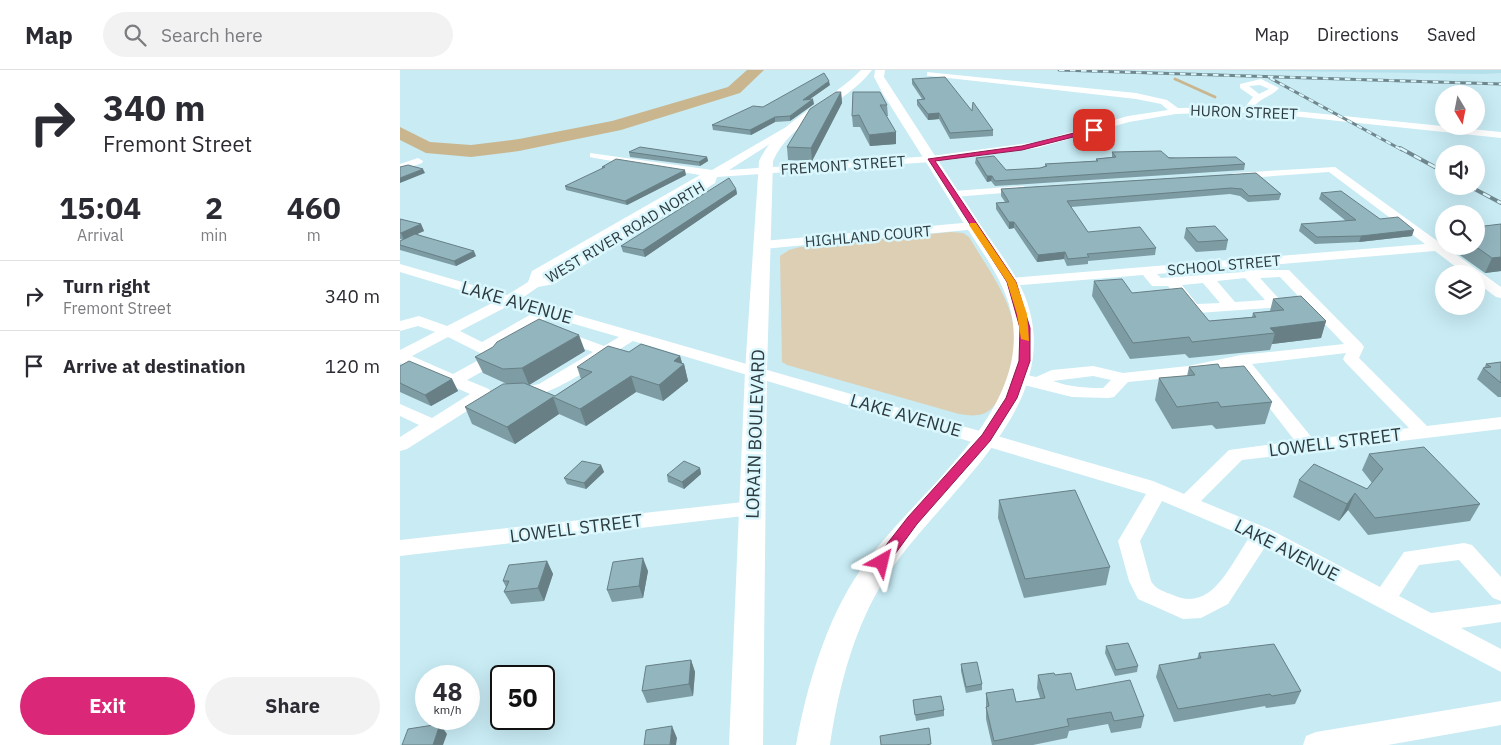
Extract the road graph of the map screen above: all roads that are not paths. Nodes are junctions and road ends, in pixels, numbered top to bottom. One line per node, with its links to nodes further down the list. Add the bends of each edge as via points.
1 (866, 70): 5 (main road, WEST RIVER ROAD NORTH)
2 (880, 70): 4 (main road)
3 (930, 74): 8 (street, HURON STREET, via 1136,96 1164,102)
4 (876, 88): 5 (main road); 21 (main road)
5 (846, 90): 16 (main road, WEST RIVER ROAD NORTH)
6 (1258, 97): 7 (street)
7 (1250, 109): 8 (street, HURON STREET); 13 (street, HURON STREET)
8 (1176, 111): 9 (street, FREMONT STREET)
9 (1162, 112): 12 (street); 21 (street, FREMONT STREET, via 1037,145)
10 (1417, 119): 11 (street); 13 (street, via 1403,118); 14 (street)
11 (1435, 120)
12 (1178, 122)
13 (1387, 123): 14 (street, HURON STREET)
14 (1429, 127): 15 (street, HURON STREET)
15 (1435, 127)
16 (786, 130): 24 (main road, LORAIN BOULEVARD, via 770,152); 25 (street, WEST RIVER ROAD NORTH)
17 (1485, 131): 18 (street)
18 (1487, 133): 19 (street, HURON STREET)
19 (1501, 135)
20 (594, 155): 25 (street)
21 (931, 159): 24 (street, FREMONT STREET); 28 (main road)
22 (418, 160): 23 (street)
23 (400, 168)
24 (766, 170): 25 (street, FREMONT STREET); 30 (main road, LORAIN BOULEVARD)
25 (712, 176): 42 (street, WEST RIVER ROAD NORTH, via 702,178 564,257 537,274 534,284)
26 (1222, 176): 31 (street, via 1331,169)
27 (1032, 189): 28 (street)
28 (954, 194): 29 (main road)
29 (974, 226): 30 (street, HIGHLAND COURT); 39 (main road)
30 (763, 245): 58 (main road, LORAIN BOULEVARD)
31 (1435, 245)
32 (1435, 247): 36 (street, SCHOOL STREET)
33 (1449, 255): 34 (street)
34 (1462, 265)
35 (400, 268): 42 (street, LAKE AVENUE)
36 (1252, 270): 37 (street, SCHOOL STREET); 38 (street); 43 (street, via 1284,273); 44 (street)
37 (1176, 277): 38 (street); 39 (street, SCHOOL STREET, via 1157,283 1147,271); 45 (street, via 1192,307)
38 (1207, 278): 45 (street)
39 (1011, 282): 59 (main road, via 1022,314 1026,341)
40 (1485, 282): 41 (street)
41 (1501, 294)
42 (509, 300): 46 (street, LAKE AVENUE); 50 (street, WEST RIVER ROAD NORTH)
43 (1311, 301): 44 (street); 53 (street)
44 (1276, 304): 45 (street)
45 (1230, 306)
46 (549, 311): 47 (street, LAKE AVENUE); 48 (street)
47 (580, 320): 51 (street); 52 (street, LAKE AVENUE)
48 (526, 324): 51 (street); 54 (street)
49 (400, 326): 50 (street, via 419,321)
50 (448, 331): 54 (street); 56 (street, WEST RIVER ROAD NORTH)
51 (557, 333): 55 (street)
52 (633, 335): 55 (street); 58 (street, LAKE AVENUE)
53 (1356, 347): 57 (street); 65 (street, via 1351,359)
54 (482, 348): 60 (street, via 496,355)
55 (606, 352): 61 (street, via 535,392)
56 (402, 353): 60 (street)
57 (1241, 360): 59 (street, via 1188,371 1123,378 1108,393 1081,393); 68 (street)
58 (756, 371): 66 (street, LAKE AVENUE); 71 (main road, LORAIN BOULEVARD)
59 (1018, 378): 66 (main road, via 1003,412)
60 (454, 380): 61 (street)
61 (483, 393): 64 (street)
62 (400, 409): 64 (street)
63 (1501, 423): 65 (street, LOWELL STREET)
64 (433, 424): 67 (street)
65 (1423, 432): 68 (street, LOWELL STREET)
66 (986, 438): 69 (street, LAKE AVENUE); 81 (main road, via 913,520 870,579 850,620 821,697)
67 (400, 445)
68 (1308, 445): 70 (street, LOWELL STREET, via 1236,454)
69 (1158, 490): 70 (street, LAKE AVENUE); 72 (street, via 1129,541 1146,593 1183,610 1202,608 1220,598)
70 (1188, 502): 72 (street, LAKE AVENUE)
71 (752, 508): 73 (street, LOWELL STREET); 80 (main road, LORAIN BOULEVARD)
72 (1262, 535): 75 (street, LAKE AVENUE)
73 (400, 548)
74 (1501, 592): 75 (street, via 1464,551 1412,558)
75 (1384, 600): 77 (street, LAKE AVENUE)
76 (1501, 613): 77 (street)
77 (1429, 623): 78 (street, LAKE AVENUE)
78 (1501, 661)
79 (1501, 713): 82 (street)
80 (746, 745)
81 (813, 745)
82 (1316, 745)

